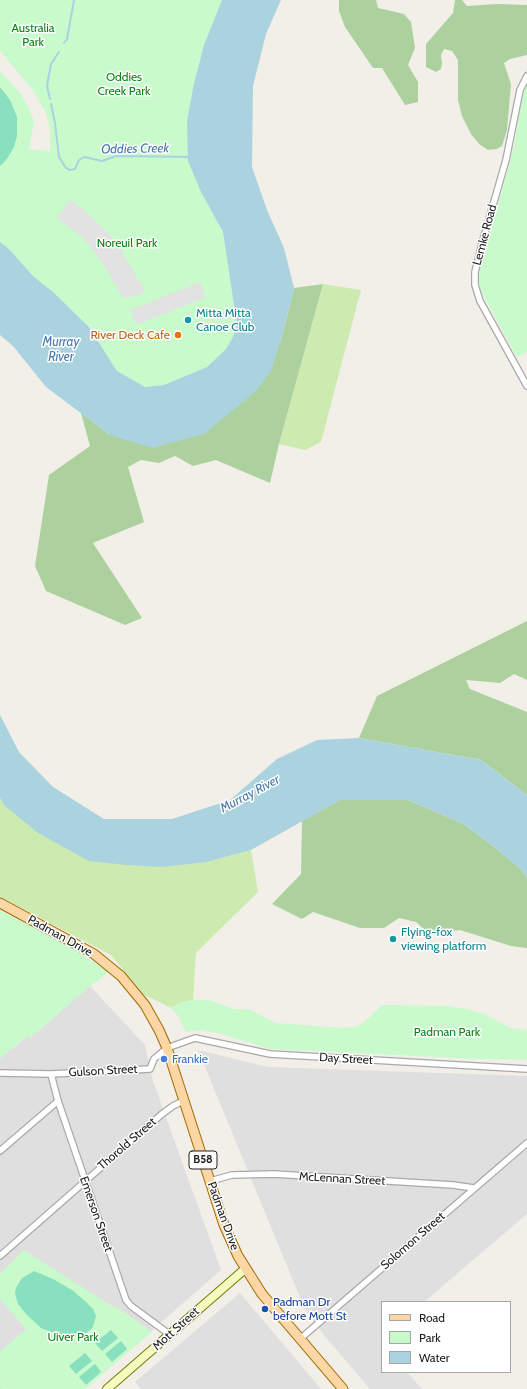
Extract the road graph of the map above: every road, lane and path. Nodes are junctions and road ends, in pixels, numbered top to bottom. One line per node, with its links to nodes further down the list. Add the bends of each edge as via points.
1 (527, 76): 2 (street, Lemke Road, via 520,90 506,160 477,265 475,285 480,301)
2 (527, 386)
3 (0, 903): 4 (main road, Padman Drive / B58, via 86,949 112,968 145,1004)
4 (168, 1048): 5 (street, Day Street, via 195,1038 270,1054); 7 (street, Gulson Street, via 154,1059 150,1069); 8 (main road, Padman Drive / B58)
5 (527, 1069)
6 (0, 1073): 7 (street)
7 (51, 1074): 9 (street, Emerson Street)
8 (185, 1100): 12 (street, Thorold Street, via 162,1114); 13 (main road, Padman Drive / B58)
9 (58, 1101): 11 (street); 12 (street, Emerson Street)
10 (527, 1142): 14 (street, Solomon Street)
11 (0, 1151)
12 (85, 1181): 15 (street, Thorold Street); 17 (street, Emerson Street, via 126,1300)
13 (210, 1181): 14 (street, McLennan Street, via 232,1175 274,1174); 16 (main road, Padman Drive / B58, via 231,1241)
14 (474, 1188): 18 (street, Solomon Street)
15 (0, 1256)
16 (245, 1269): 17 (street, Mott Street); 18 (main road, Padman Drive / B58, via 262,1294)
17 (169, 1334): 19 (street, Mott Street)
18 (300, 1339): 20 (main road, Padman Drive / B58)
19 (107, 1389)
20 (343, 1389)

